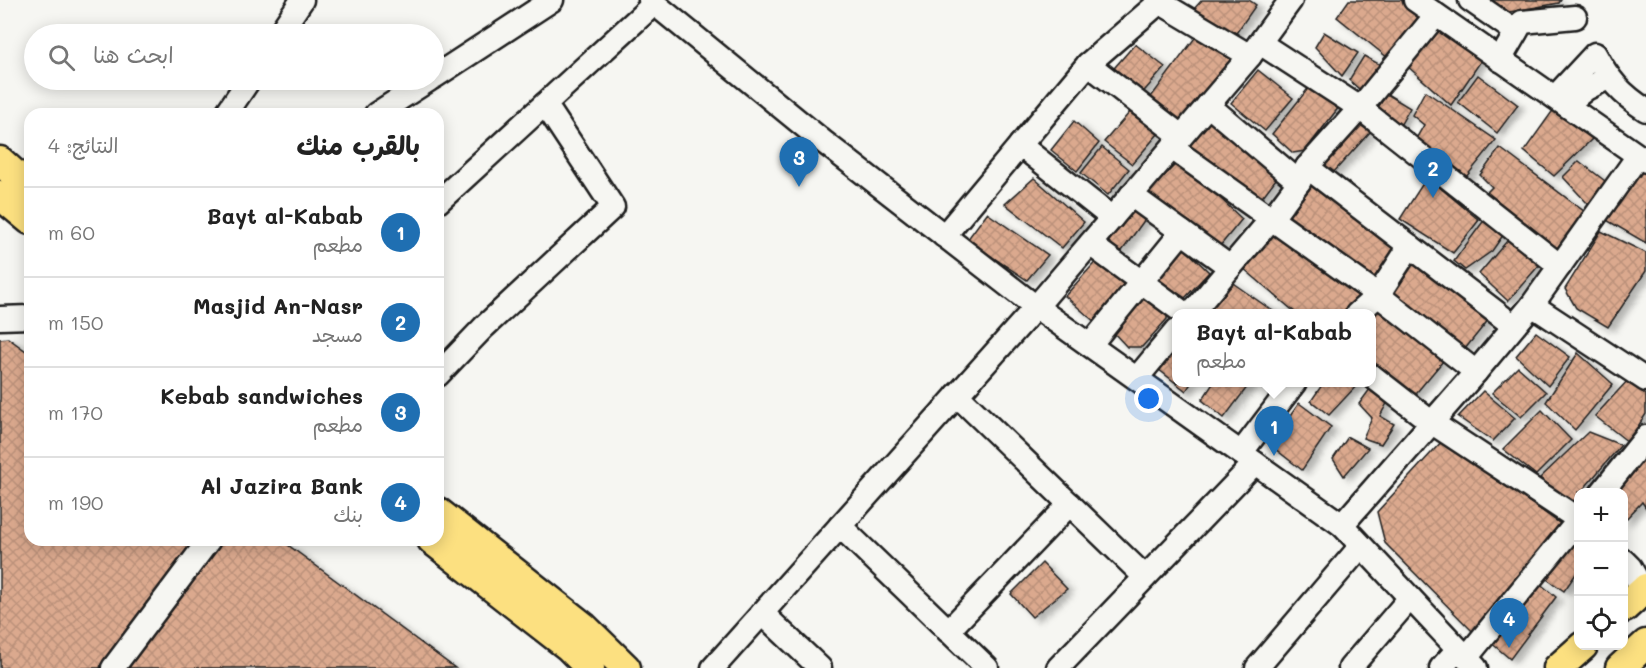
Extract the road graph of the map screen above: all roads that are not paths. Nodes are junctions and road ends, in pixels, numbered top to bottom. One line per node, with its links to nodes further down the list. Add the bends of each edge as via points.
1 (302, 0): 10 (street)
2 (552, 0): 15 (street)
3 (1291, 0): 12 (street)
4 (1415, 0): 8 (street)
5 (1470, 0): 11 (street)
6 (1161, 1): 12 (street); 14 (street)
7 (652, 2): 20 (street); 37 (street)
8 (1436, 15): 13 (street); 24 (street)
9 (1575, 17): 11 (street, via 1522,22)
10 (286, 24)
11 (1516, 32): 13 (street)
12 (1255, 49): 21 (street); 24 (street)
13 (1500, 60): 19 (street)
14 (1088, 64): 26 (street); 27 (street)
15 (444, 70)
16 (1608, 78): 19 (street); 19 (street, via 1595,54); 25 (street)
17 (242, 90): 22 (street)
18 (413, 90): 23 (street)
19 (1560, 101): 28 (street)
20 (545, 104): 32 (street); 54 (street, via 613,207)
21 (1208, 105): 26 (street); 30 (street)
22 (230, 108)
23 (385, 108)
24 (1360, 108): 30 (street); 40 (street)
25 (1646, 110)
26 (1177, 142): 31 (street); 35 (street)
27 (1020, 145): 34 (street); 37 (street)
28 (1642, 158): 40 (street)
29 (0, 161): 33 (main road)
30 (1303, 174): 35 (street); 39 (street)
31 (1131, 195): 34 (street); 36 (street)
32 (444, 197)
33 (15, 206)
34 (1112, 218): 38 (street)
35 (1272, 218): 41 (street); 43 (street)
36 (1182, 232): 41 (street); 42 (street)
37 (944, 236): 45 (street)
38 (1090, 244): 42 (street); 45 (street)
39 (1410, 246): 43 (street); 51 (street)
40 (1560, 266): 44 (street)
41 (1230, 267): 47 (street)
42 (1142, 282): 46 (street); 53 (street)
43 (1378, 295): 48 (street); 55 (street)
44 (1532, 304): 51 (street); 58 (street)
45 (1036, 307): 53 (street); 60 (street)
46 (1178, 309)
47 (1195, 309)
48 (1363, 309)
49 (24, 317): 50 (street)
50 (0, 318)
51 (1514, 326): 55 (street)
52 (1172, 336): 56 (street)
53 (1090, 345): 56 (street)
54 (444, 369)
55 (1476, 372): 61 (street)
56 (1137, 378): 63 (street)
57 (1376, 380): 61 (street)
58 (1646, 380)
59 (1292, 387): 63 (street)
60 (957, 395): 65 (street); 70 (street)
61 (1431, 422): 67 (street); 68 (street)
62 (1646, 437): 64 (street)
63 (1248, 458): 68 (street); 75 (street)
64 (1605, 488)
65 (1070, 504): 75 (street); 79 (street)
66 (444, 517): 85 (main road, via 585,627)
67 (1574, 517)
68 (1342, 525): 73 (street)
69 (1574, 525): 82 (street)
70 (840, 526): 78 (street); 79 (street)
71 (204, 546): 83 (street)
72 (440, 546): 84 (main road, via 569,647)
73 (1361, 546): 77 (street); 90 (street)
74 (1628, 565): 76 (street)
75 (1145, 577): 89 (street)
76 (1638, 595)
77 (1410, 598): 82 (street); 91 (street)
78 (762, 613): 86 (street); 87 (street)
79 (948, 631): 88 (street)
80 (1646, 645): 94 (main road)
81 (1578, 650): 93 (main road)
82 (1467, 658): 92 (street)
83 (112, 668)
84 (590, 668)
85 (626, 668)
86 (713, 668)
87 (820, 668)
88 (987, 668)
89 (1058, 668)
90 (1257, 668)
91 (1350, 668)
92 (1441, 668)
93 (1558, 668)
94 (1620, 668)

